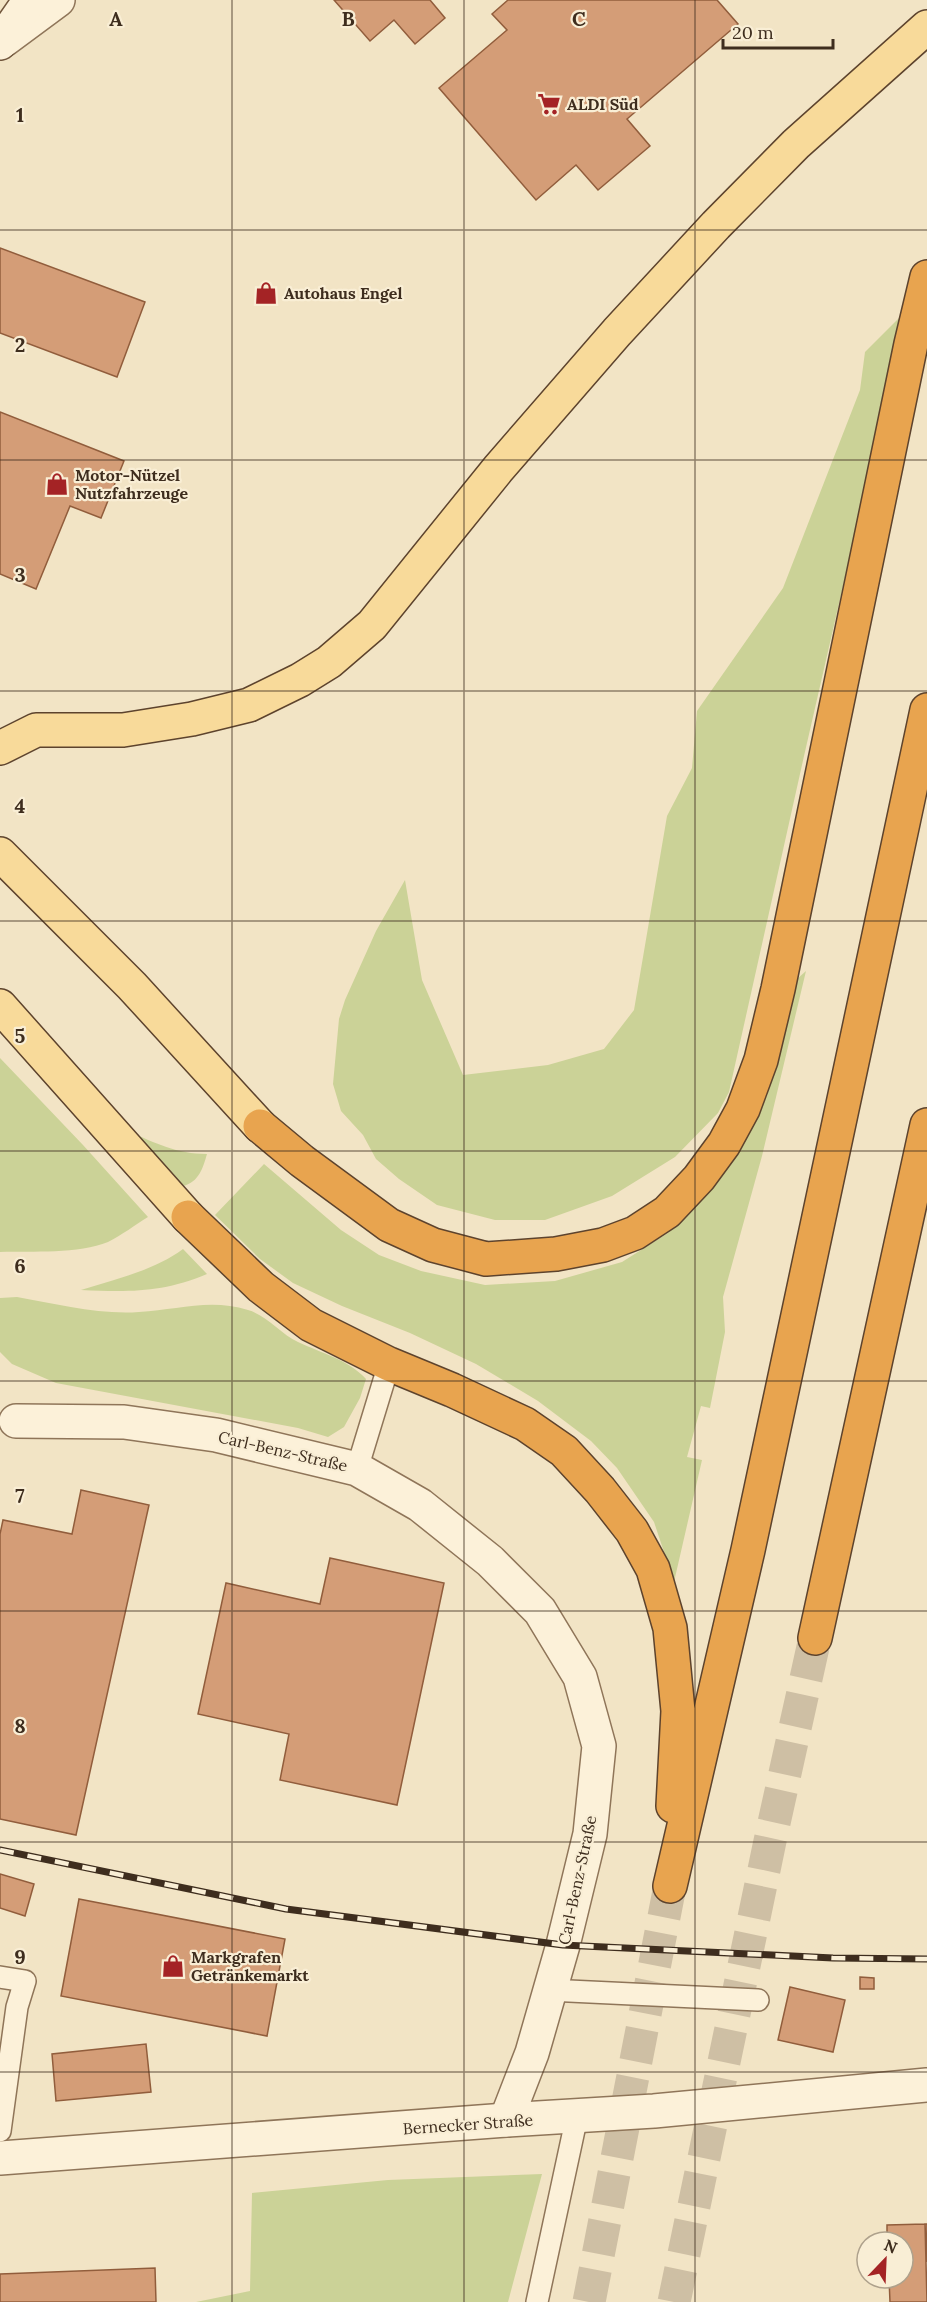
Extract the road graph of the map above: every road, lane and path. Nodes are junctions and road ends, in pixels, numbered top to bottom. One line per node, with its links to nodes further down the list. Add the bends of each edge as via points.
1 (30, 0): 4 (street)
2 (58, 0): 4 (street)
3 (927, 27): 7 (main road, via 796,144 716,225 498,469 372,625 329,662 249,705 123,730 36,730)
4 (2, 42)
5 (927, 277): 11 (highway, via 761,1060 744,1109 699,1178 667,1212 635,1233 603,1245 556,1254 486,1259 433,1245 389,1226)
6 (927, 710): 13 (highway, via 748,1550 670,1886 678,1711 670,1628 653,1569 632,1531 564,1451 525,1424)
7 (0, 748)
8 (0, 854): 11 (main road, via 132,986)
9 (0, 1006): 12 (main road)
10 (927, 1125): 16 (highway)
11 (260, 1126)
12 (188, 1217): 13 (highway, via 261,1287 311,1325)
13 (389, 1364): 15 (lane)
14 (16, 1421): 15 (street, Carl-Benz-Straße, via 124,1422 216,1435)
15 (357, 1469): 20 (street, Carl-Benz-Straße, via 420,1505 490,1561 540,1611 580,1677 599,1746 590,1834)
16 (815, 1638)
17 (0, 1969): 19 (lane)
18 (0, 1977): 19 (lane)
19 (25, 1981): 22 (lane)
20 (548, 1990): 21 (lane); 26 (street, Carl-Benz-Straße, via 532,2054)
21 (758, 2000)
22 (8, 2006): 27 (lane)
23 (927, 2075): 24 (street, Bernecker Straße)
24 (927, 2085): 25 (street, Bernecker Straße)
25 (577, 2116): 26 (street, Bernecker Straße); 29 (lane)
26 (506, 2120): 28 (street, Bernecker Straße)
27 (0, 2131)
28 (0, 2158)
29 (537, 2302)

